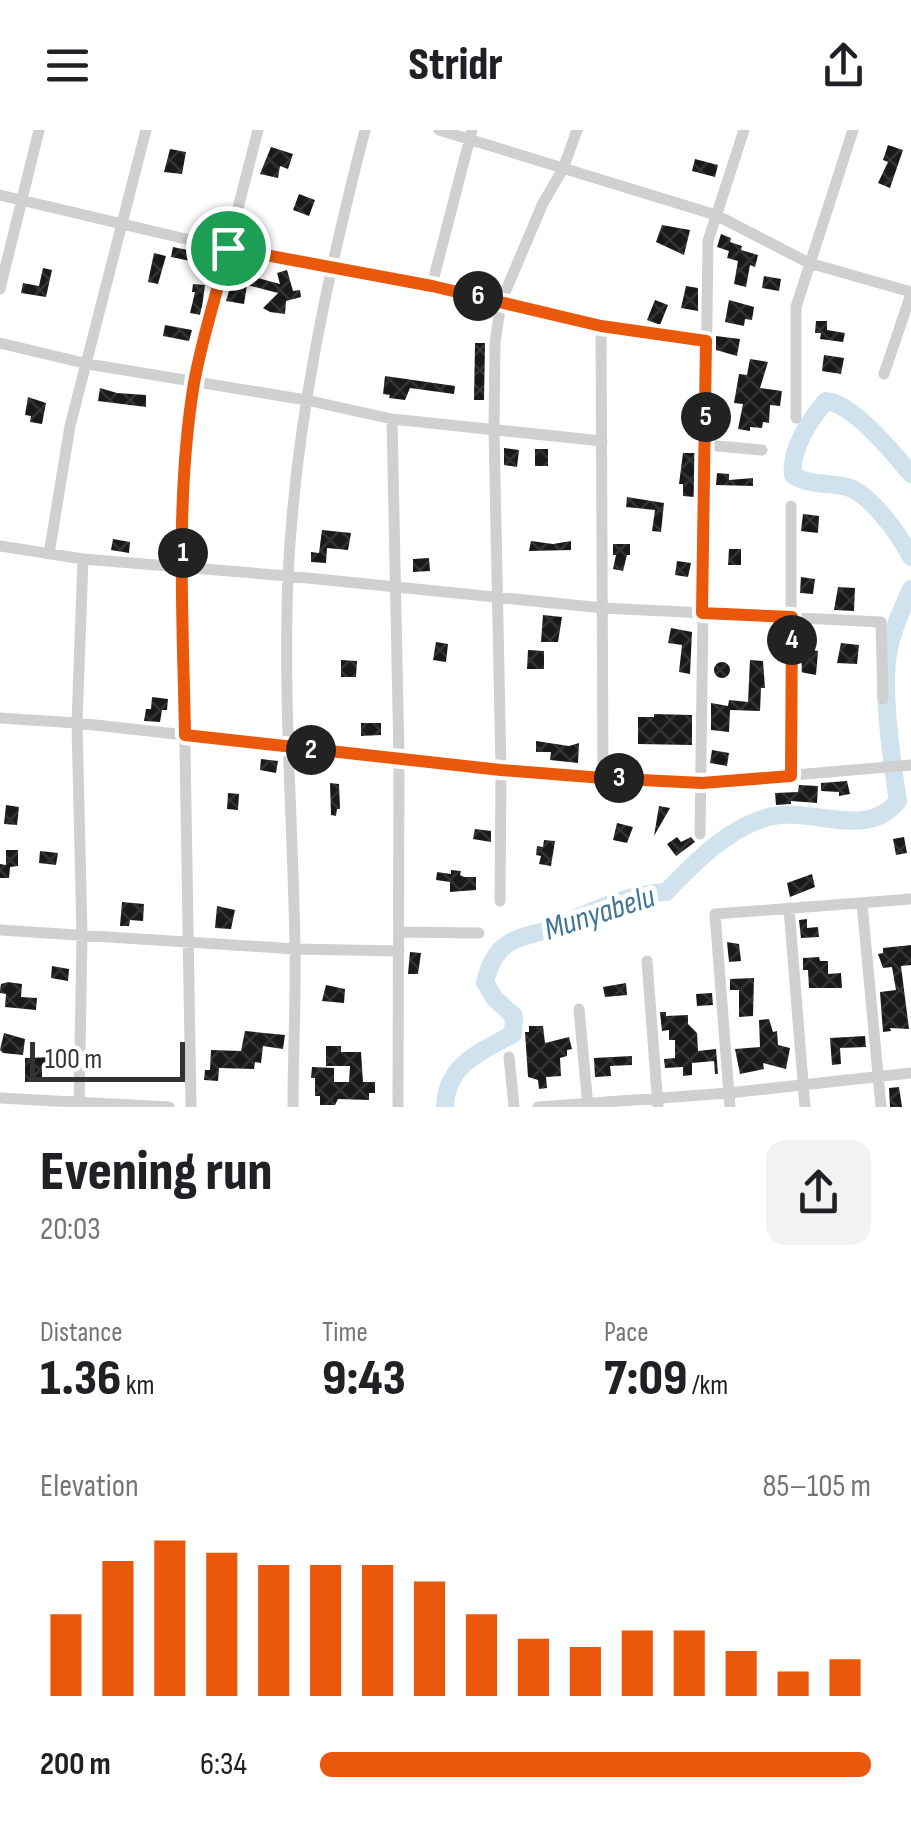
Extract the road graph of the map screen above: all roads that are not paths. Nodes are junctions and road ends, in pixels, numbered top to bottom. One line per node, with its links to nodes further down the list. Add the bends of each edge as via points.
1 (39, 130): 12 (street)
2 (146, 130): 14 (street)
3 (258, 130): 15 (street)
4 (366, 130): 17 (street)
5 (439, 130): 9 (street)
6 (577, 130): 10 (street)
7 (744, 130): 13 (street)
8 (853, 130): 16 (street)
9 (470, 134): 10 (street); 18 (street)
10 (564, 169): 13 (street); 21 (street)
11 (0, 196): 12 (street)
12 (20, 199): 14 (street); 19 (street)
13 (716, 215): 16 (street); 23 (street, via 708,241)
14 (123, 225): 15 (street); 25 (street)
15 (228, 248): 17 (street); 27 (street)
16 (810, 263): 20 (street); 29 (street, via 796,307)
17 (330, 267): 18 (street); 28 (street)
18 (432, 286): 21 (street)
19 (0, 289)
20 (911, 293): 26 (street)
21 (501, 302): 22 (street); 31 (street)
22 (601, 326): 23 (street); 32 (street)
23 (706, 341): 33 (street)
24 (0, 343): 25 (street)
25 (88, 364): 27 (street); 37 (street, via 70,426)
26 (884, 374)
27 (194, 380): 28 (street); 39 (street)
28 (306, 400): 30 (street); 40 (street)
29 (796, 418)
30 (392, 420): 31 (street); 41 (street)
31 (494, 429): 32 (street); 42 (street)
32 (602, 441): 43 (street)
33 (706, 445): 34 (street); 44 (street)
34 (762, 450)
35 (791, 506): 45 (street)
36 (0, 546): 37 (street)
37 (49, 554): 38 (street)
38 (83, 559): 39 (street); 48 (street)
39 (182, 568): 40 (street); 49 (street)
40 (288, 576): 41 (street); 50 (street)
41 (397, 587): 42 (street); 51 (street)
42 (496, 596): 43 (street); 53 (street)
43 (603, 608): 44 (street); 55 (street)
44 (702, 613): 45 (street); 56 (street)
45 (792, 617): 46 (street, via 881,622); 54 (street)
46 (883, 699)
47 (0, 718): 48 (street)
48 (77, 723): 49 (street); 65 (street)
49 (185, 735): 50 (street); 66 (street)
50 (288, 748): 51 (street); 67 (street)
51 (399, 758): 53 (street); 63 (street)
52 (905, 765): 54 (street)
53 (501, 770): 55 (street); 59 (street)
54 (791, 776): 56 (street)
55 (603, 778): 56 (street)
56 (702, 783): 57 (street)
57 (700, 834)
58 (911, 898): 60 (street)
59 (500, 901)
60 (862, 902): 61 (street); 73 (street)
61 (790, 908): 74 (street); 76 (street, via 715,914)
62 (0, 930): 65 (street)
63 (399, 932): 64 (street); 68 (street)
64 (479, 933)
65 (82, 935): 66 (street); 78 (street)
66 (187, 940): 67 (street); 81 (street)
67 (295, 948): 68 (street); 82 (street)
68 (399, 951): 83 (street)
69 (647, 962): 77 (street)
70 (579, 1009): 79 (street)
71 (509, 1057): 84 (street)
72 (911, 1073): 73 (street)
73 (878, 1076): 74 (street); 87 (street)
74 (803, 1086): 76 (street); 86 (street)
75 (0, 1098): 78 (street)
76 (730, 1100): 77 (street)
77 (657, 1103): 79 (street)
78 (79, 1105): 80 (street)
79 (587, 1105): 85 (street)
80 (170, 1107)
81 (190, 1107)
82 (293, 1107)
83 (398, 1107)
84 (514, 1107)
85 (538, 1107)
86 (805, 1107)
87 (880, 1107)

